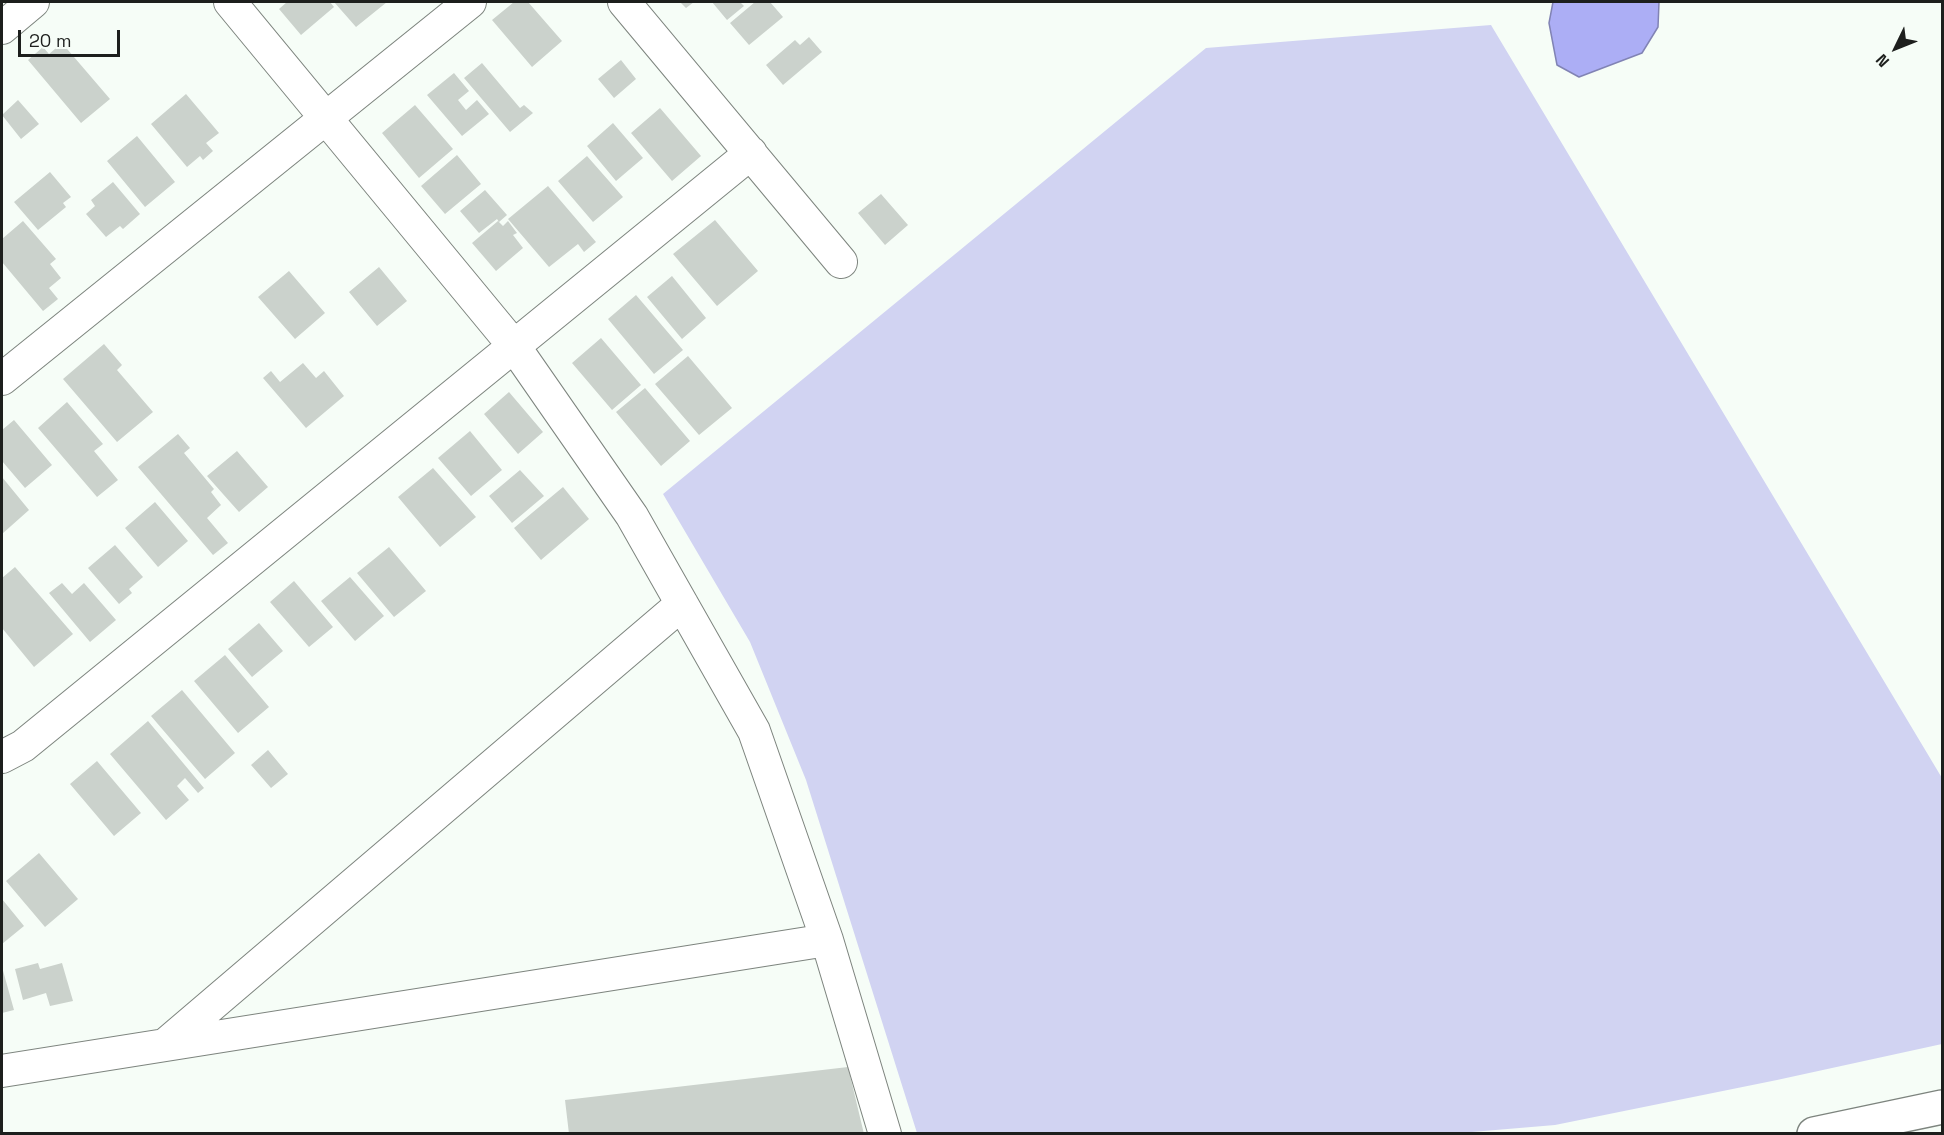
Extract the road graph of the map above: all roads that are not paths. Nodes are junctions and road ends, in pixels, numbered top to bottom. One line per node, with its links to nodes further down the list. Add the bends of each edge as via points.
1 (33, 2): 5 (street)
2 (230, 2): 6 (street)
3 (470, 2): 6 (street)
4 (624, 2): 7 (street)
5 (2, 28)
6 (326, 117): 9 (street); 10 (street)
7 (751, 153): 8 (street); 9 (street)
8 (841, 262)
9 (514, 346): 11 (street, via 632,516); 12 (street, via 23,746)
10 (2, 379)
11 (682, 604): 13 (street, via 754,730); 14 (street)
12 (2, 757)
13 (826, 940): 14 (street); 17 (street)
14 (165, 1045): 15 (street)
15 (2, 1071)
16 (1942, 1107): 18 (main road)
17 (885, 1134)
18 (1814, 1134)

